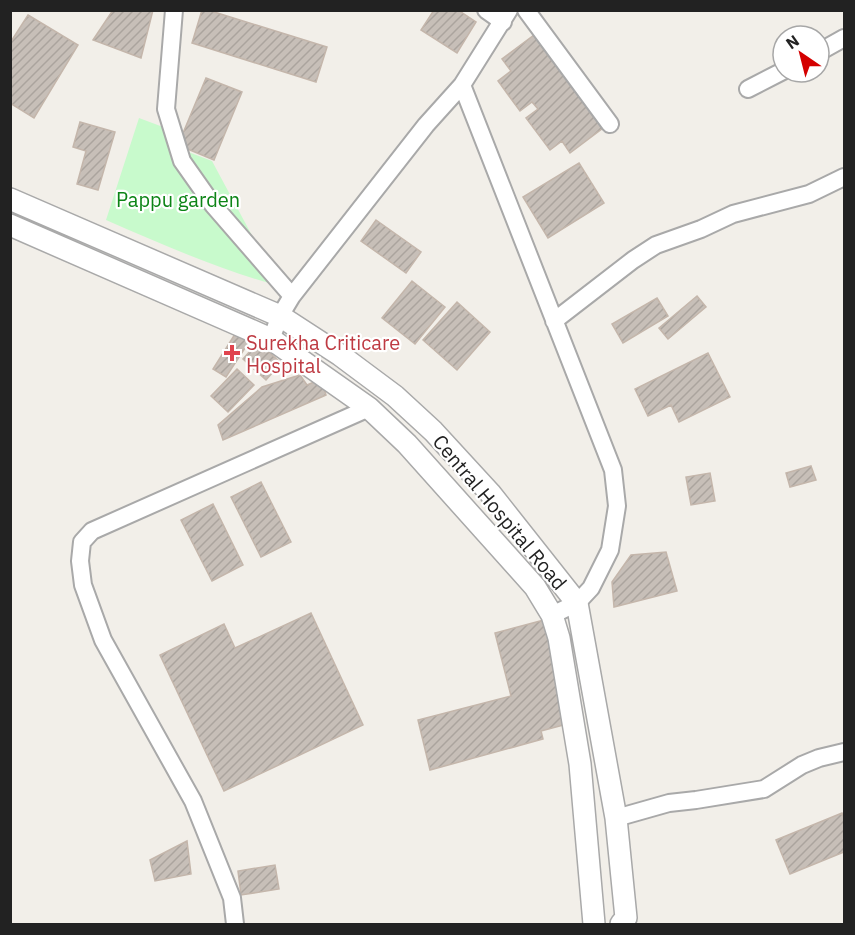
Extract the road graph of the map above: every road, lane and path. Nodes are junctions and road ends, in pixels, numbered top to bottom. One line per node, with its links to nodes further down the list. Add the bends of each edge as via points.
1 (174, 10): 12 (street, via 166,109 182,161 213,205)
2 (486, 10): 4 (street)
3 (526, 10): 8 (street)
4 (506, 16): 6 (street)
5 (771, 77): 7 (street)
6 (462, 85): 12 (street); 14 (street)
7 (748, 89)
8 (610, 124)
9 (844, 177): 14 (street, via 809,194 733,214 656,244)
10 (10, 199): 13 (street, Central Hospital Road)
11 (10, 225): 15 (street, Central Hospital Road)
12 (292, 296): 13 (street)
13 (280, 316): 15 (street); 17 (street, Central Hospital Road, via 386,389 433,431 490,493)
14 (554, 321): 17 (street, via 613,470 617,506 610,550 591,588)
15 (271, 339): 16 (street, Central Hospital Road)
16 (369, 408): 18 (street, Central Hospital Road, via 407,444 535,587); 21 (street, via 92,531 82,542 83,585 103,640 193,801 232,898)
17 (577, 603): 18 (street); 20 (street, Central Hospital Road)
18 (552, 615): 22 (street, Central Hospital Road, via 580,764)
19 (844, 752): 20 (street, via 802,765 764,789 669,803)
20 (616, 818): 23 (street, Central Hospital Road, via 626,918)
21 (235, 924)
22 (594, 924)
23 (621, 924)

